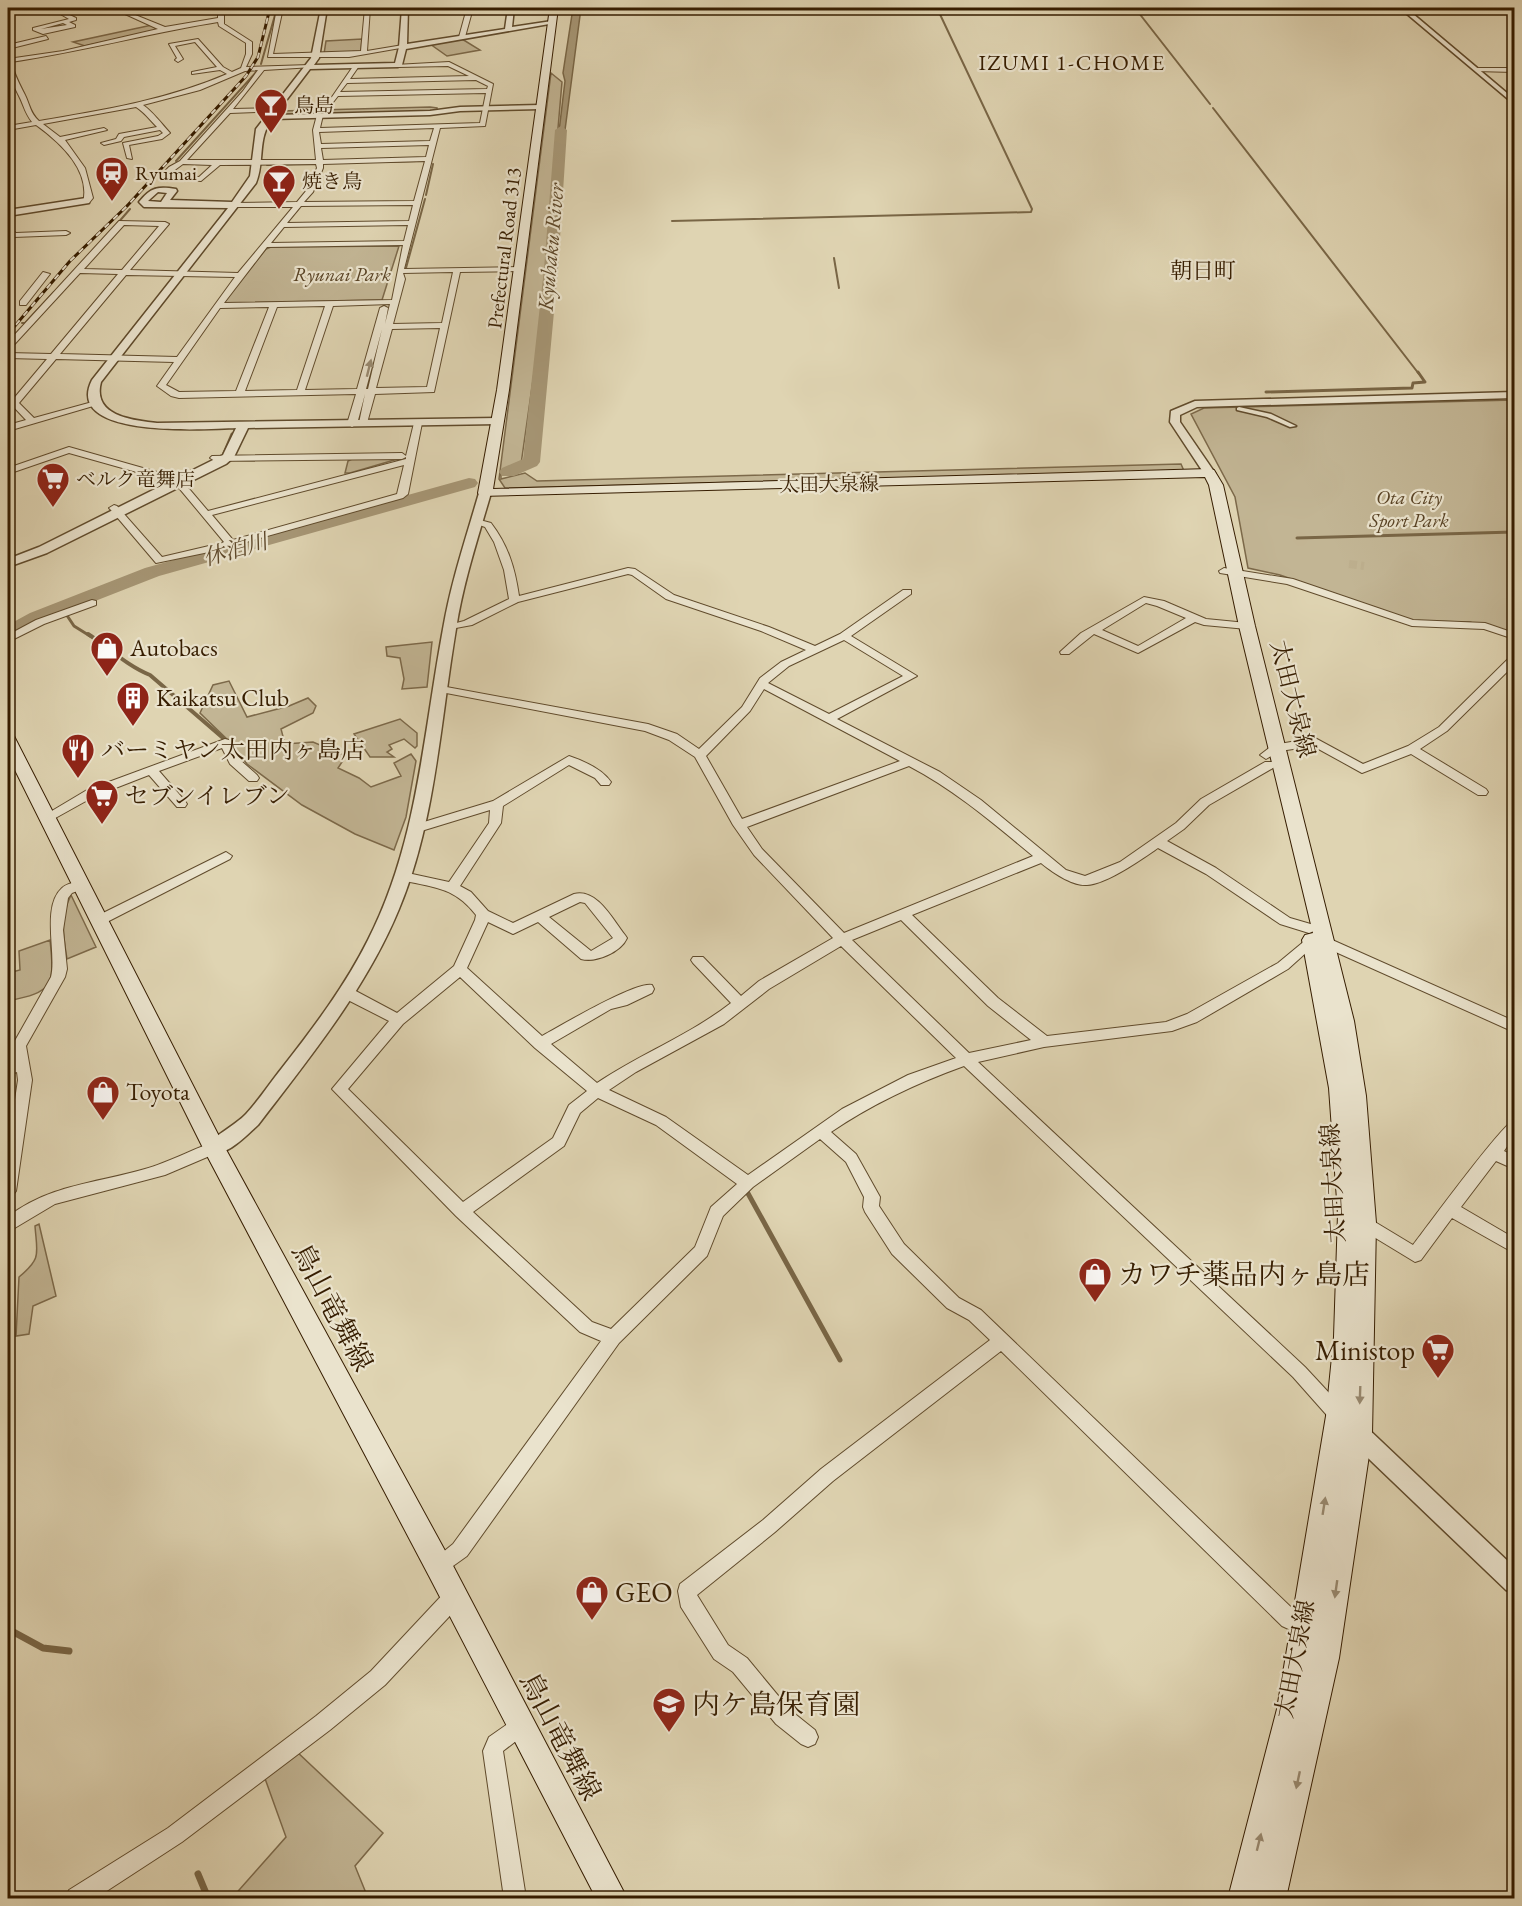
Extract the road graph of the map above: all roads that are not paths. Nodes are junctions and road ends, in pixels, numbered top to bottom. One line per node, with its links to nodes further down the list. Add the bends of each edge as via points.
1 (18, 8): 14 (street)
2 (52, 8): 18 (street, via 74,19)
3 (114, 8): 20 (street)
4 (214, 8): 15 (street)
5 (246, 8): 15 (street); 16 (street)
6 (280, 8): 27 (street, via 269,55)
7 (324, 8): 27 (street)
8 (367, 8): 26 (street)
9 (405, 8): 25 (street)
10 (470, 8): 22 (street)
11 (511, 8): 21 (street)
12 (554, 8): 19 (main road, Prefectural Road 313)
13 (1402, 8): 36 (street)
14 (8, 10)
15 (221, 12): 17 (street)
16 (257, 15)
17 (219, 20): 20 (street); 35 (street, via 222,26 249,42)
18 (63, 21): 18 (street, via 39,26 35,28 43,32 73,26)
19 (552, 23): 21 (street); 48 (main road, Prefectural Road 313)
20 (164, 29): 29 (street, via 63,54)
21 (508, 29): 22 (street)
22 (462, 37): 25 (street)
23 (46, 38): 24 (street)
24 (8, 47)
25 (403, 47): 26 (street); 30 (street)
26 (364, 52): 27 (street)
27 (317, 55): 32 (street)
28 (178, 60): 33 (street, via 171,45 196,40)
29 (8, 62): 54 (street, via 13,81)
30 (398, 65): 31 (street); 40 (street, via 449,64)
31 (356, 66): 32 (street); 41 (street)
32 (310, 67): 34 (street); 52 (street)
33 (221, 68): 38 (street); 39 (street)
34 (263, 68): 35 (street); 50 (street)
35 (244, 69): 39 (street)
36 (1477, 70): 37 (street); 43 (street)
37 (1515, 70)
38 (194, 73)
39 (231, 74): 47 (street, via 198,89)
40 (479, 78): 41 (street); 42 (street, via 491,85)
41 (346, 81): 45 (street)
42 (490, 91): 45 (street); 49 (street)
43 (1503, 92): 44 (street); 46 (street)
44 (1515, 92)
45 (336, 94): 51 (street)
46 (1515, 102)
47 (138, 105): 54 (street); 56 (street)
48 (540, 107): 49 (street); 81 (main road, Prefectural Road 313)
49 (488, 108): 51 (street, via 430,113); 57 (street, via 483,125)
50 (227, 111): 52 (street); 53 (street)
51 (322, 112): 52 (street); 59 (street)
52 (272, 113): 53 (street); 69 (street, via 258,137)
53 (222, 117): 66 (street)
54 (36, 123): 55 (street); 60 (street)
55 (8, 128)
56 (162, 128): 61 (street); 64 (street, via 167,134 160,138 125,144)
57 (436, 128): 59 (street); 62 (street)
58 (104, 130): 60 (street)
59 (316, 130): 63 (street)
60 (59, 139): 70 (street, via 82,168)
61 (104, 143)
62 (433, 143): 63 (street); 65 (street)
63 (319, 146): 67 (street)
64 (130, 158)
65 (429, 159): 67 (street); 71 (street)
66 (182, 162): 68 (street); 68 (street, via 162,177 201,179)
67 (320, 162): 69 (street); 73 (street)
68 (218, 163): 69 (street)
69 (258, 164): 72 (street, via 252,183)
70 (87, 201): 74 (street)
71 (418, 203): 73 (street); 75 (street)
72 (236, 205): 72 (street, via 147,205 143,202 152,192 163,189 173,191 165,201 168,202); 73 (street); 87 (street)
73 (299, 205): 76 (street)
74 (8, 213)
75 (412, 223): 76 (street); 79 (street)
76 (282, 225): 80 (street)
77 (8, 229): 78 (street, via 14,235)
78 (66, 233)
79 (406, 243): 80 (street); 85 (street)
80 (265, 245): 88 (street)
81 (519, 269): 82 (street); 109 (main road, Prefectural Road 313)
82 (457, 270): 85 (street); 94 (street)
83 (78, 271): 84 (street); 84 (street, via 122,223 165,224); 96 (street)
84 (124, 272): 87 (street); 98 (street)
85 (400, 273): 90 (street, via 393,279)
86 (46, 274): 89 (street)
87 (182, 274): 88 (street); 99 (street)
88 (240, 275): 93 (street)
89 (21, 302)
90 (390, 302): 91 (street); 95 (street)
91 (330, 304): 92 (street); 103 (street)
92 (274, 305): 93 (street); 104 (street)
93 (218, 306): 100 (street)
94 (446, 326): 95 (street); 102 (street, via 431,390)
95 (384, 327): 101 (street, one-way to 95); 102 (street)
96 (8, 346)
97 (8, 355): 98 (street)
98 (51, 356): 99 (street); 108 (street, via 14,403)
99 (114, 358): 100 (street); 106 (street, via 94,386)
100 (178, 360): 104 (street, via 160,385 174,394)
101 (362, 392): 102 (street); 103 (street); 110 (street)
102 (373, 392): 110 (street)
103 (300, 393): 104 (street)
104 (239, 394)
105 (1515, 395): 120 (street, via 1186,406 1175,413 1175,422)
106 (96, 404): 108 (street); 112 (street, via 115,417 140,424)
107 (1239, 410): 114 (street, via 1269,415)
108 (32, 421): 115 (street)
109 (498, 421): 111 (street); 123 (main road, Prefectural Road 313)
110 (358, 423): 111 (street); 113 (street)
111 (418, 423): 117 (street)
112 (229, 426): 113 (street); 118 (street)
113 (243, 426): 118 (street)
114 (1292, 426)
115 (8, 428)
116 (345, 457): 117 (street); 118 (street); 121 (street)
117 (410, 458): 121 (street); 125 (street, via 400,496 225,545)
118 (220, 459): 122 (street)
119 (8, 471): 122 (street, via 69,450)
120 (1209, 473): 123 (main road, 太田大泉線); 129 (main road, 太田大泉線, via 1204,484)
121 (339, 478): 125 (street)
122 (176, 481): 124 (street); 125 (street)
123 (485, 493): 126 (street)
124 (117, 510): 127 (street, via 160,561); 128 (street, via 43,550)
125 (206, 514)
126 (476, 522): 131 (street, via 488,525 504,552); 135 (street)
127 (209, 549)
128 (8, 561)
129 (1229, 572): 134 (main road, 太田大泉線); 138 (street, via 1289,580 1412,623 1485,626)
130 (907, 592): 137 (street)
131 (514, 600): 135 (street); 140 (street, via 635,572 670,597)
132 (92, 603): 139 (street, via 40,622)
133 (1194, 618): 134 (street, via 1211,624); 136 (street, via 1144,600); 136 (street, via 1138,650)
134 (1241, 626): 149 (main road, 太田大泉線)
135 (450, 628): 144 (street)
136 (1094, 630): 141 (street)
137 (844, 636): 140 (street); 145 (street, via 911,676)
138 (1515, 636)
139 (8, 639)
140 (813, 649): 143 (street, via 785,663)
141 (1065, 652)
142 (1515, 659): 147 (street, via 1443,729)
143 (762, 684): 145 (street); 148 (street, via 746,709)
144 (441, 689): 148 (street, via 648,728 673,737); 159 (street)
145 (830, 718): 150 (street)
146 (8, 740): 157 (main road, 鳥山竜舞線)
147 (1412, 748): 149 (street, via 1362,769 1315,742); 154 (street)
148 (700, 755): 158 (street)
149 (1271, 756): 160 (street, via 1236,786 1205,802); 170 (main road, 太田大泉線)
150 (910, 761): 158 (street); 162 (street, via 977,803)
151 (151, 770): 152 (street, via 225,743 234,761); 155 (street); 157 (street, via 91,793)
152 (253, 778)
153 (605, 782): 156 (street, via 570,760)
154 (1482, 792)
155 (181, 804)
156 (497, 804): 159 (street); 165 (street, via 495,823)
157 (46, 818): 164 (main road, 鳥山竜舞線)
158 (739, 825): 171 (street, via 758,852)
159 (417, 828): 163 (street)
160 (1158, 842): 162 (street, via 1125,865 1086,881 1061,873); 170 (street)
161 (226, 856): 169 (street)
162 (1041, 858): 167 (street)
163 (403, 876): 165 (street); 175 (street, via 381,930)
164 (80, 885): 169 (main road, 鳥山竜舞線); 182 (street, via 62,898 56,937 60,969 23,1036 19,1046)
165 (453, 886): 166 (street)
166 (483, 914): 168 (street, via 513,929); 173 (street)
167 (904, 915): 171 (street); 179 (street, via 993,1002)
168 (541, 918): 168 (street, via 585,897 620,938 586,957)
169 (98, 921): 187 (main road, 鳥山竜舞線)
170 (1315, 938): 178 (street); 179 (street, via 1283,966 1192,1018 1167,1027); 194 (main road, 太田大泉線, via 1344,1021 1355,1096); 199 (main road, 太田大泉線, via 1340,1088 1349,1214 1346,1337)
171 (842, 939): 176 (street); 181 (street)
172 (698, 960): 176 (street)
173 (459, 969): 177 (street); 180 (street)
174 (647, 989): 180 (street, via 607,1005)
175 (347, 993): 177 (street); 187 (street, via 252,1120)
176 (740, 1003): 184 (street, via 719,1020)
177 (398, 1020): 193 (street, via 339,1089)
178 (1515, 1027)
179 (1044, 1042): 181 (street)
180 (540, 1044): 184 (street)
181 (968, 1059): 186 (street, via 913,1079); 199 (street, via 1299,1372)
182 (22, 1063): 183 (street); 191 (street, via 25,1080)
183 (8, 1070)
184 (597, 1091): 190 (street, via 661,1121); 193 (street, via 574,1109 559,1142)
185 (1515, 1126): 188 (street)
186 (820, 1131): 190 (street); 198 (street, via 851,1158 872,1197 871,1207 898,1249 953,1303 975,1315)
187 (213, 1148): 195 (street, via 146,1174 58,1194); 201 (main road, 鳥山竜舞線)
188 (1493, 1152): 189 (street); 192 (street)
189 (1515, 1163)
190 (748, 1183): 197 (street, via 717,1212 701,1251)
191 (8, 1191)
192 (1450, 1209): 194 (street, via 1415,1255); 196 (street)
193 (462, 1210): 197 (street, via 586,1327)
194 (1365, 1223): 200 (main road, 太田大泉線, one-way to 200)
195 (8, 1226)
196 (1515, 1246)
197 (613, 1338): 201 (street, via 460,1550)
198 (1002, 1341): 204 (street, via 1289,1619); 207 (street, via 827,1474 687,1591 688,1600 721,1652 740,1665 783,1716)
199 (1339, 1416): 200 (street); 204 (main road, 太田大泉線, one-way to 199)
200 (1359, 1435): 202 (street); 205 (main road, 太田大泉線, one-way to 205)
201 (439, 1567): 203 (main road, 鳥山竜舞線)
202 (1515, 1582)
203 (453, 1598): 206 (main road, 鳥山竜舞線); 208 (street, via 378,1678 323,1723 175,1835)
204 (1304, 1627): 205 (street); 211 (main road, 太田大泉線, one-way to 204, via 1291,1709)
205 (1329, 1637): 212 (main road, 太田大泉線, one-way to 212)
206 (522, 1724): 209 (street, via 496,1744 493,1751); 210 (main road, 鳥山竜舞線)
207 (808, 1737)
208 (77, 1899)
209 (515, 1899)
210 (612, 1899)
211 (1244, 1899)
212 (1271, 1899)

